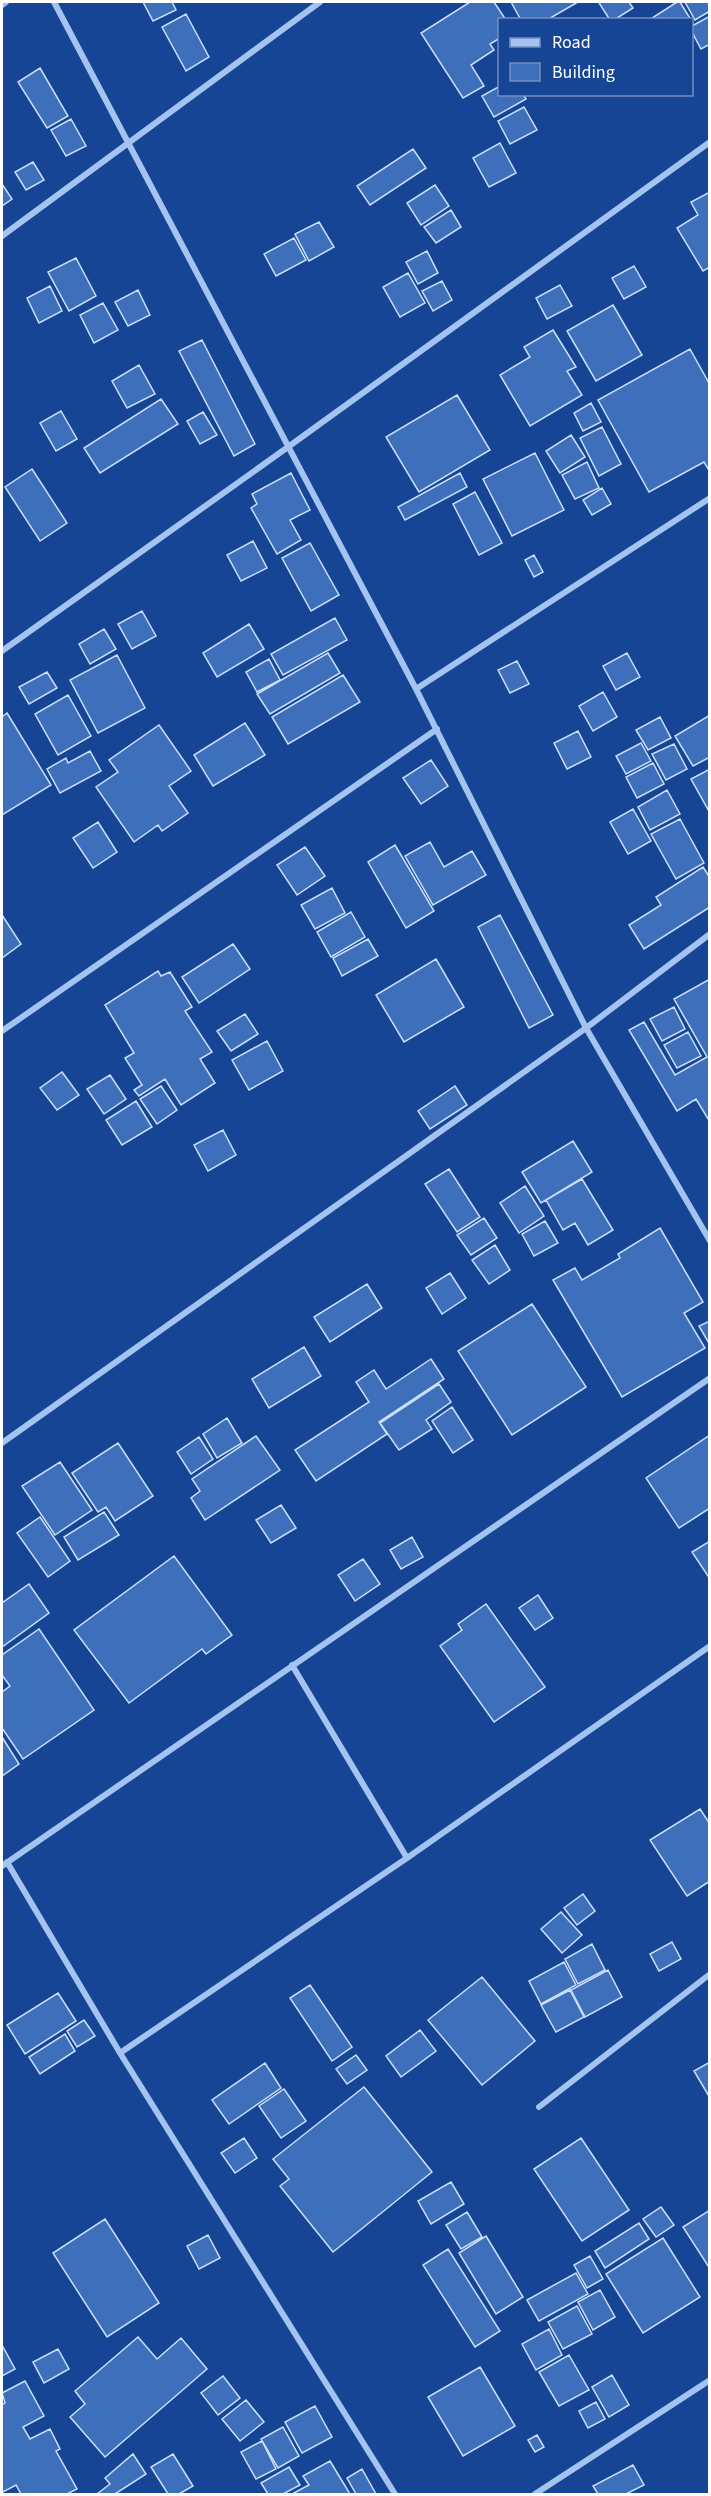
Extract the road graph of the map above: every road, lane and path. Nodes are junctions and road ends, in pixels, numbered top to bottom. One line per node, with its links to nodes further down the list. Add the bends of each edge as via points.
1 (6, 2): 4 (street)
2 (54, 2): 6 (street)
3 (320, 2): 6 (street)
4 (2, 5)
5 (710, 142): 8 (street)
6 (127, 144): 7 (street); 8 (street)
7 (2, 236)
8 (288, 447): 10 (street); 11 (street)
9 (710, 498): 11 (street)
10 (2, 651)
11 (416, 689): 12 (street)
12 (437, 729): 14 (street); 15 (street)
13 (710, 934): 14 (street)
14 (586, 1028): 16 (street); 18 (street)
15 (2, 1031)
16 (710, 1240)
17 (710, 1378): 20 (street)
18 (2, 1443)
19 (710, 1646): 21 (street)
20 (292, 1665): 21 (street); 22 (street)
21 (406, 1858): 24 (street)
22 (4, 1864): 24 (street)
23 (710, 1974): 25 (street)
24 (120, 2053): 27 (street)
25 (539, 2107)
26 (710, 2380): 28 (street)
27 (394, 2494)
28 (535, 2494)

